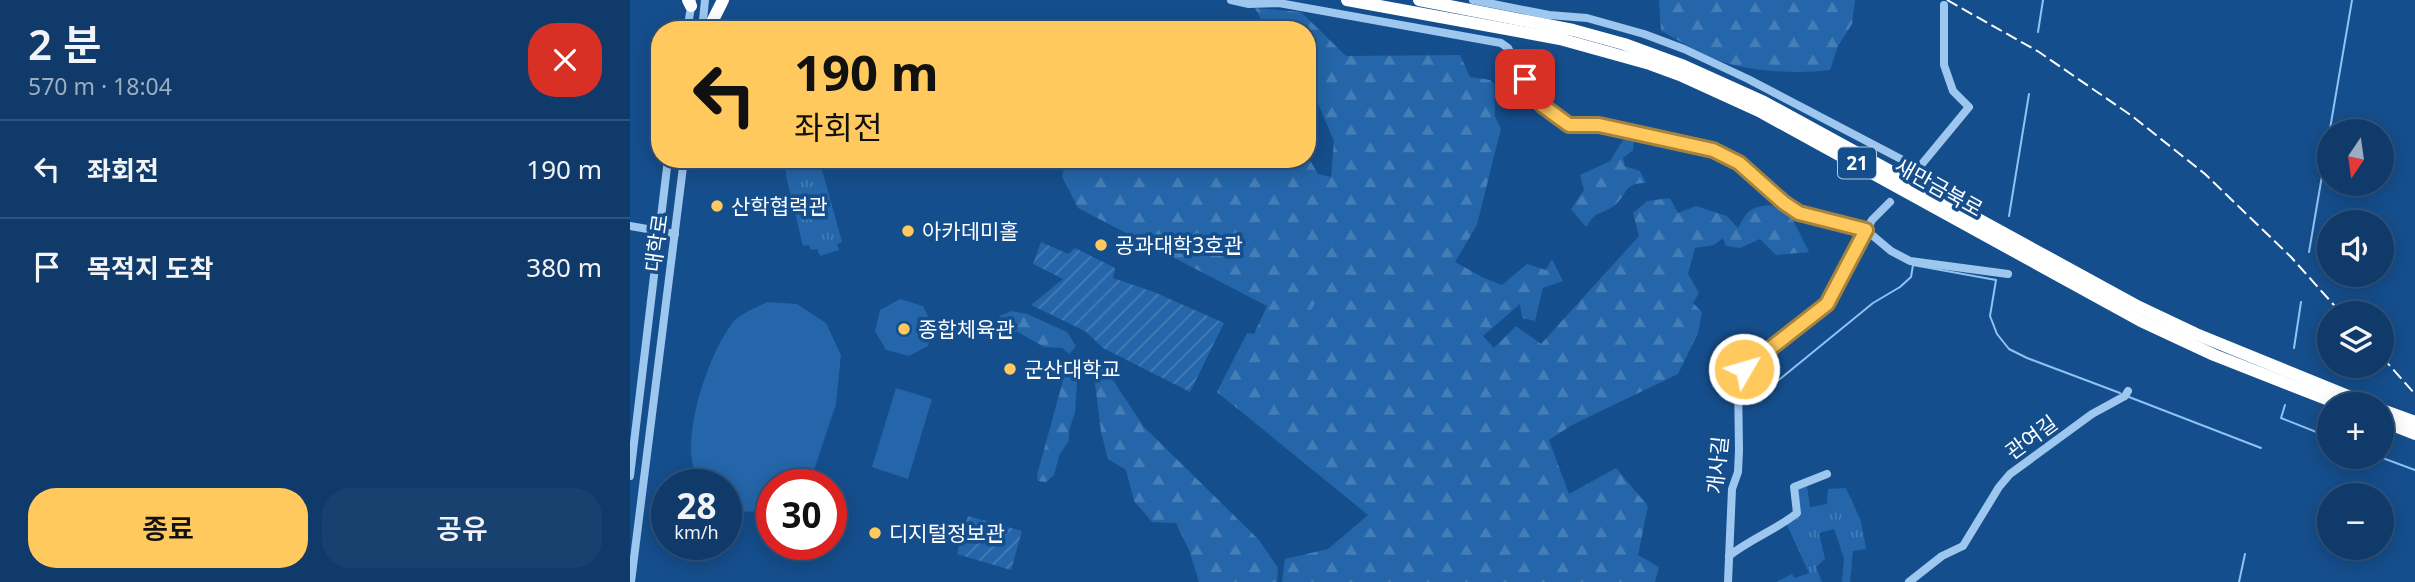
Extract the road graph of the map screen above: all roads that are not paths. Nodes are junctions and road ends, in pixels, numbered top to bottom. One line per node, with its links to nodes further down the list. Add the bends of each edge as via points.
1 (705, 0): 10 (street)
2 (723, 0): 11 (highway)
3 (1231, 0): 18 (street, via 1279,3 1501,43 1533,95 1569,125 1599,125 1713,150 1739,163 1799,213)
4 (1347, 0): 24 (highway, 새만금북로 / 21, via 1560,39 1680,75 1759,111 2141,321)
5 (1419, 0): 22 (highway, 새만금북로 / 21, via 1573,30 1684,65 1764,102 2139,307)
6 (1474, 0): 14 (street, via 1587,18 1674,45)
7 (690, 2): 9 (street)
8 (1944, 5): 14 (street, via 1944,65 1953,91 1969,107)
9 (688, 21)
10 (704, 21)
11 (708, 21)
12 (667, 168): 19 (street, 대학로)
13 (683, 168): 20 (street, 대학로)
14 (1920, 169): 15 (street)
15 (1912, 176)
16 (1890, 202): 18 (street, 개사길)
17 (630, 226): 19 (street)
18 (1866, 230): 21 (street, via 1910,261); 32 (street, 개사길, via 1827,304 1744,369 1738,379 1740,450 1732,489)
19 (659, 232): 20 (street); 30 (street, 대학로)
20 (675, 234): 31 (street, 대학로)
21 (2008, 274)
22 (2339, 392)
23 (2127, 393): 35 (street, 관여길, via 2010,474 1963,546)
24 (2317, 395)
25 (2394, 414): 26 (highway)
26 (2415, 422)
27 (2394, 426): 28 (highway)
28 (2415, 434)
29 (1827, 474): 32 (street, via 1794,487 1797,513)
30 (630, 476)
31 (633, 542): 33 (street, 대학로)
32 (1729, 556): 34 (street, 개사길)
33 (631, 582)
34 (1728, 582)
35 (1909, 582)

